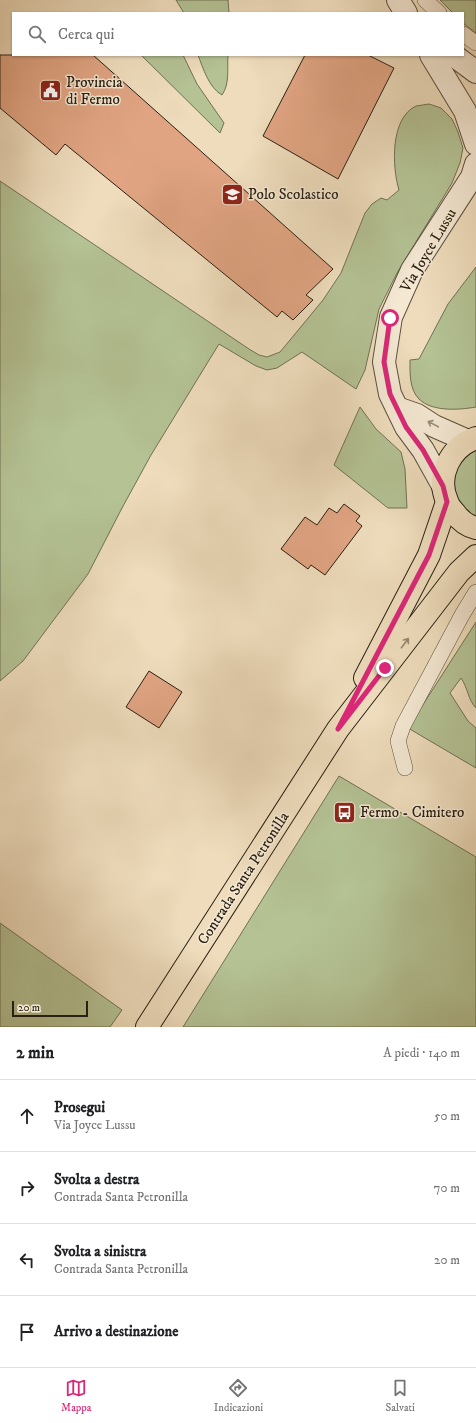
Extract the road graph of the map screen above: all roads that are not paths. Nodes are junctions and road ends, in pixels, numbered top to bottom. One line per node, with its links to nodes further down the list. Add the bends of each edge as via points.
1 (398, 0): 3 (street)
2 (425, 0): 4 (lane)
3 (405, 12)
4 (438, 12)
5 (464, 35): 6 (lane)
6 (476, 43)
7 (432, 56): 10 (street, via 465,111)
8 (454, 56): 9 (street)
9 (476, 72)
10 (476, 144)
11 (476, 164): 12 (street, Via Joyce Lussu, via 472,177 412,270 390,318 384,362 390,394)
12 (397, 408): 13 (street, one-way to 12, via 434,426 417,415); 14 (street, Via Joyce Lussu, via 406,427 423,450)
13 (472, 439): 14 (main road, Contrada Santa Petronilla, via 455,451 445,468)
14 (445, 494): 15 (main road, via 458,518); 18 (main road, Contrada Santa Petronilla, via 429,555)
15 (476, 528)
16 (476, 556): 18 (main road, Contrada Santa Petronilla, one-way to 16, via 459,572)
17 (476, 592): 19 (lane, via 404,726 398,741)
18 (338, 729): 20 (main road, Contrada Santa Petronilla)
19 (404, 768)
20 (147, 1027)

